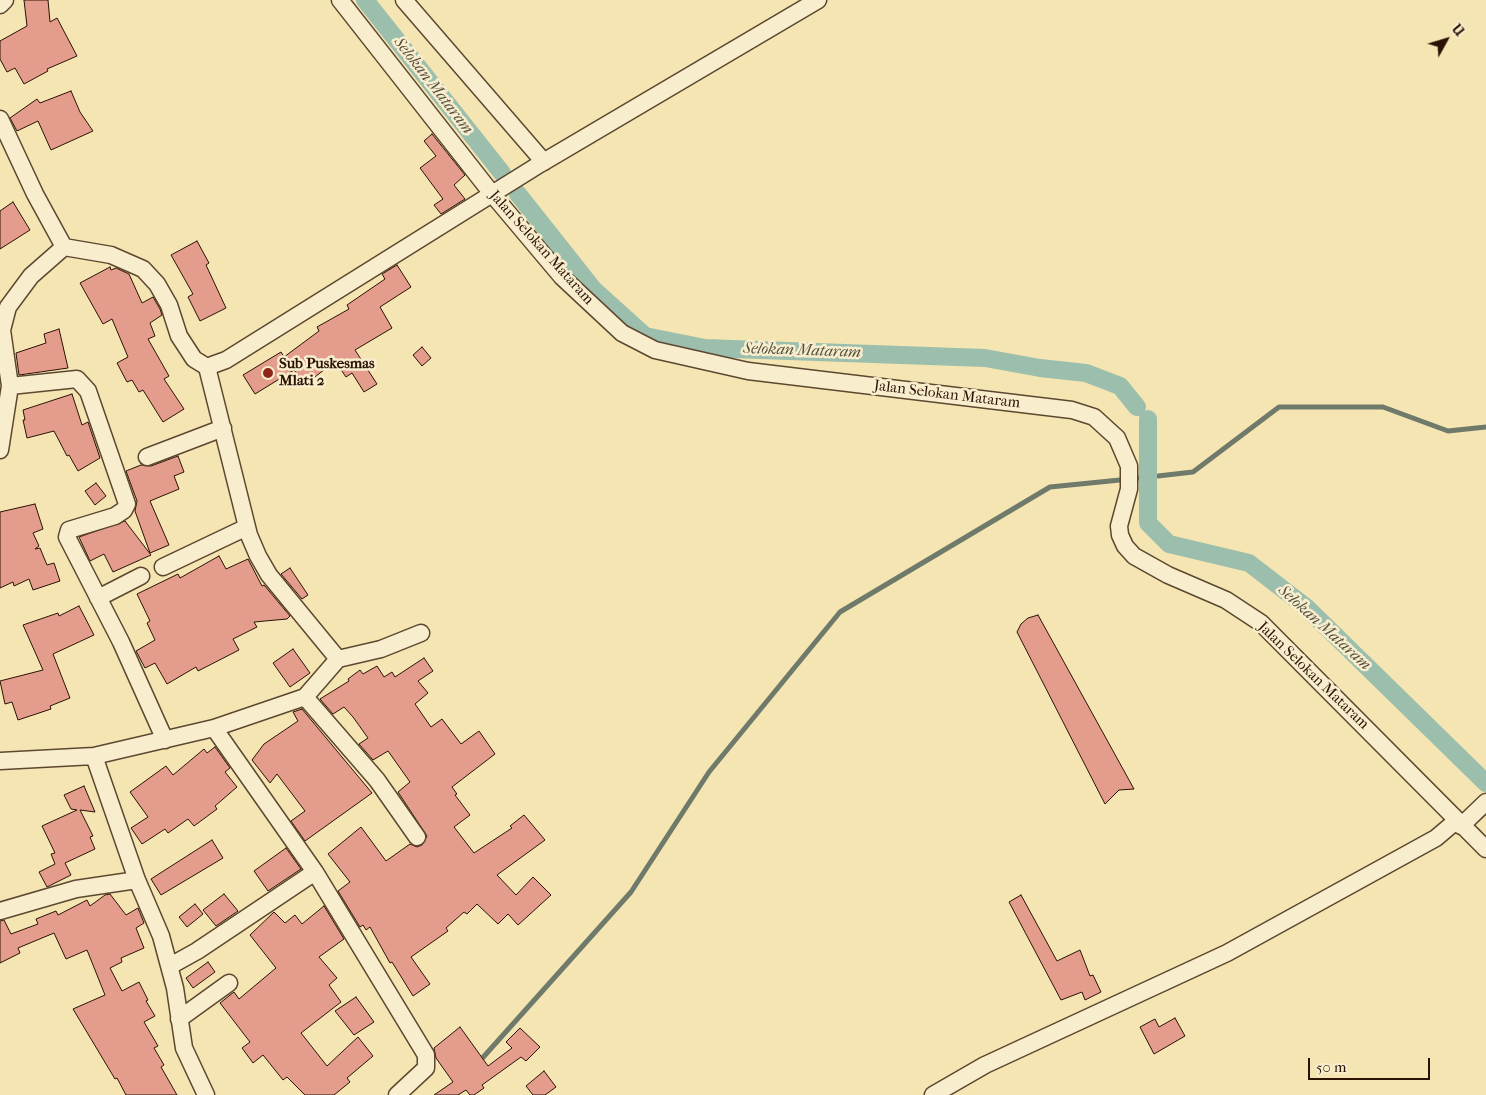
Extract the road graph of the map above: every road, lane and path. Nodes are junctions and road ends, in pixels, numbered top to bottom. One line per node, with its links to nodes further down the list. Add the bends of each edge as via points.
1 (5, 0): 5 (street)
2 (340, 0): 8 (street, Jalan Selokan Mataram)
3 (404, 0): 7 (street)
4 (818, 0): 7 (street)
5 (0, 5)
6 (0, 119): 9 (street)
7 (542, 163): 8 (street)
8 (500, 191): 10 (street, via 226,360); 27 (street, Jalan Selokan Mataram, via 562,277 622,332 655,350 748,371 1072,410 1094,417 1117,438 1129,466 1128,489 1119,526 1125,546 1134,556 1226,600 1261,623)
9 (64, 247): 10 (street, via 110,255 143,269 158,284 185,348 194,359); 11 (street, via 32,276 8,307 2,330)
10 (207, 366): 12 (street)
11 (10, 386): 13 (street); 18 (street, via 78,379 88,391 127,504 115,516 70,530 68,534)
12 (223, 428): 14 (street); 15 (street)
13 (0, 450)
14 (147, 457)
15 (247, 527): 16 (street); 20 (street, via 258,556 270,575)
16 (164, 567)
17 (142, 576): 18 (street)
18 (98, 598): 23 (street)
19 (421, 633): 20 (street)
20 (338, 659): 21 (street)
21 (305, 697): 22 (street); 28 (street, via 377,780)
22 (214, 728): 23 (street); 30 (street)
23 (165, 740): 24 (street)
24 (94, 756): 25 (street); 31 (street)
25 (0, 762)
26 (1482, 806): 27 (street)
27 (1459, 824): 29 (street, Jalan Selokan Mataram); 38 (street, via 1227,953 985,1065)
28 (417, 836)
29 (1486, 849)
30 (315, 872): 33 (street); 37 (street, via 426,1055 426,1068)
31 (137, 880): 32 (street, via 76,889); 33 (street)
32 (0, 911)
33 (170, 966): 35 (street)
34 (229, 983): 35 (street)
35 (179, 1019): 36 (street, via 184,1048)
36 (206, 1095)
37 (397, 1095)
38 (933, 1095)

